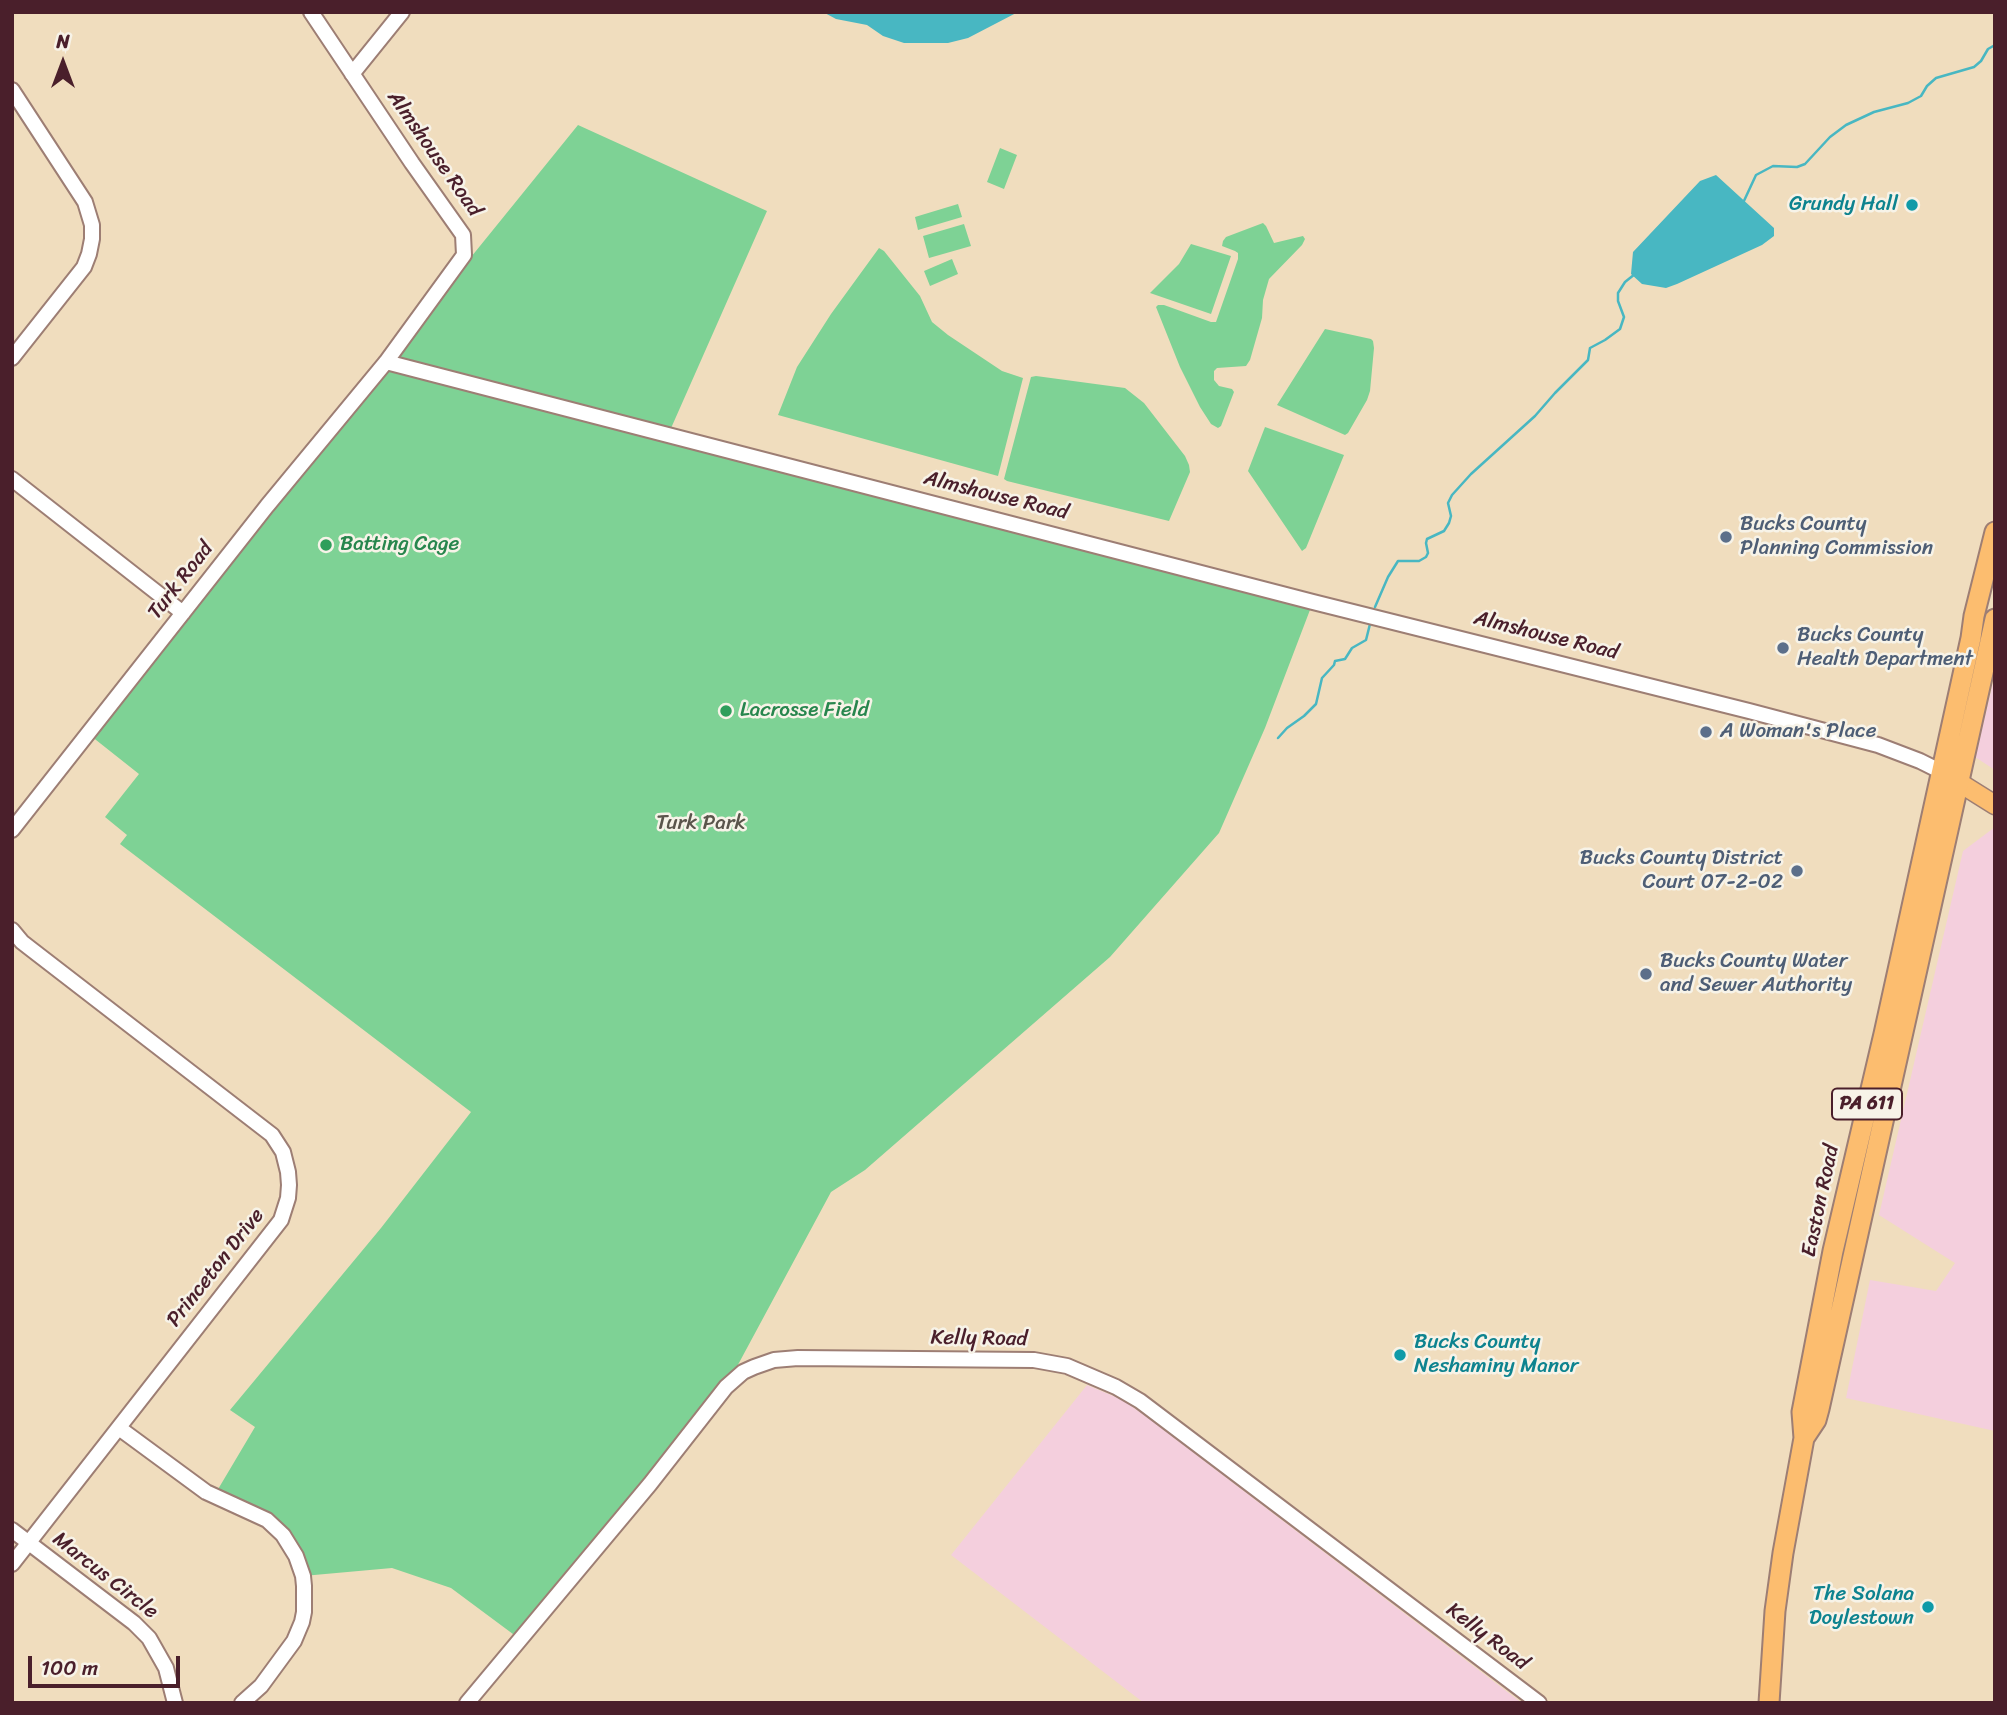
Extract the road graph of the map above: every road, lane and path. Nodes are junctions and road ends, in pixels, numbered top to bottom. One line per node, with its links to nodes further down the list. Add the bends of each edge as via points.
1 (312, 12): 3 (street, Almshouse Road)
2 (402, 12): 3 (street)
3 (352, 74): 6 (street, Almshouse Road, via 463,234 464,255)
4 (12, 90): 5 (street, via 85,202 92,239 84,267)
5 (12, 358)
6 (386, 362): 9 (street, Turk Road); 11 (street, Almshouse Road, via 1878,745)
7 (12, 479): 9 (street)
8 (1995, 532): 11 (highway, PA 611)
9 (183, 612): 14 (street, Turk Road)
10 (1995, 619): 12 (highway, PA 611)
11 (1940, 771): 12 (main road, Almshouse Road); 17 (highway, Easton Road / PA 611, via 1833,1251 1802,1412)
12 (1957, 782): 13 (main road, Almshouse Road); 17 (highway, Easton Road / PA 611, via 1819,1409)
13 (1995, 804)
14 (12, 830)
15 (12, 930): 16 (street, Princeton Drive, via 30,949 272,1135 288,1172 288,1198 281,1220)
16 (118, 1427): 19 (street, Princeton Drive); 22 (street, via 206,1492 267,1520 296,1556 304,1586 302,1622 294,1641 261,1686)
17 (1804, 1438): 25 (highway, Easton Road / PA 611, via 1781,1565)
18 (12, 1530): 19 (street, Marcus Circle)
19 (28, 1543): 20 (street, Princeton Drive); 21 (street, Marcus Circle, via 149,1638 162,1658)
20 (12, 1564)
21 (175, 1703)
22 (242, 1703)
23 (467, 1703): 24 (street, Kelly Road, via 726,1387 754,1367 797,1358 1034,1360 1067,1366 1116,1387)
24 (1539, 1703)
25 (1769, 1703)

